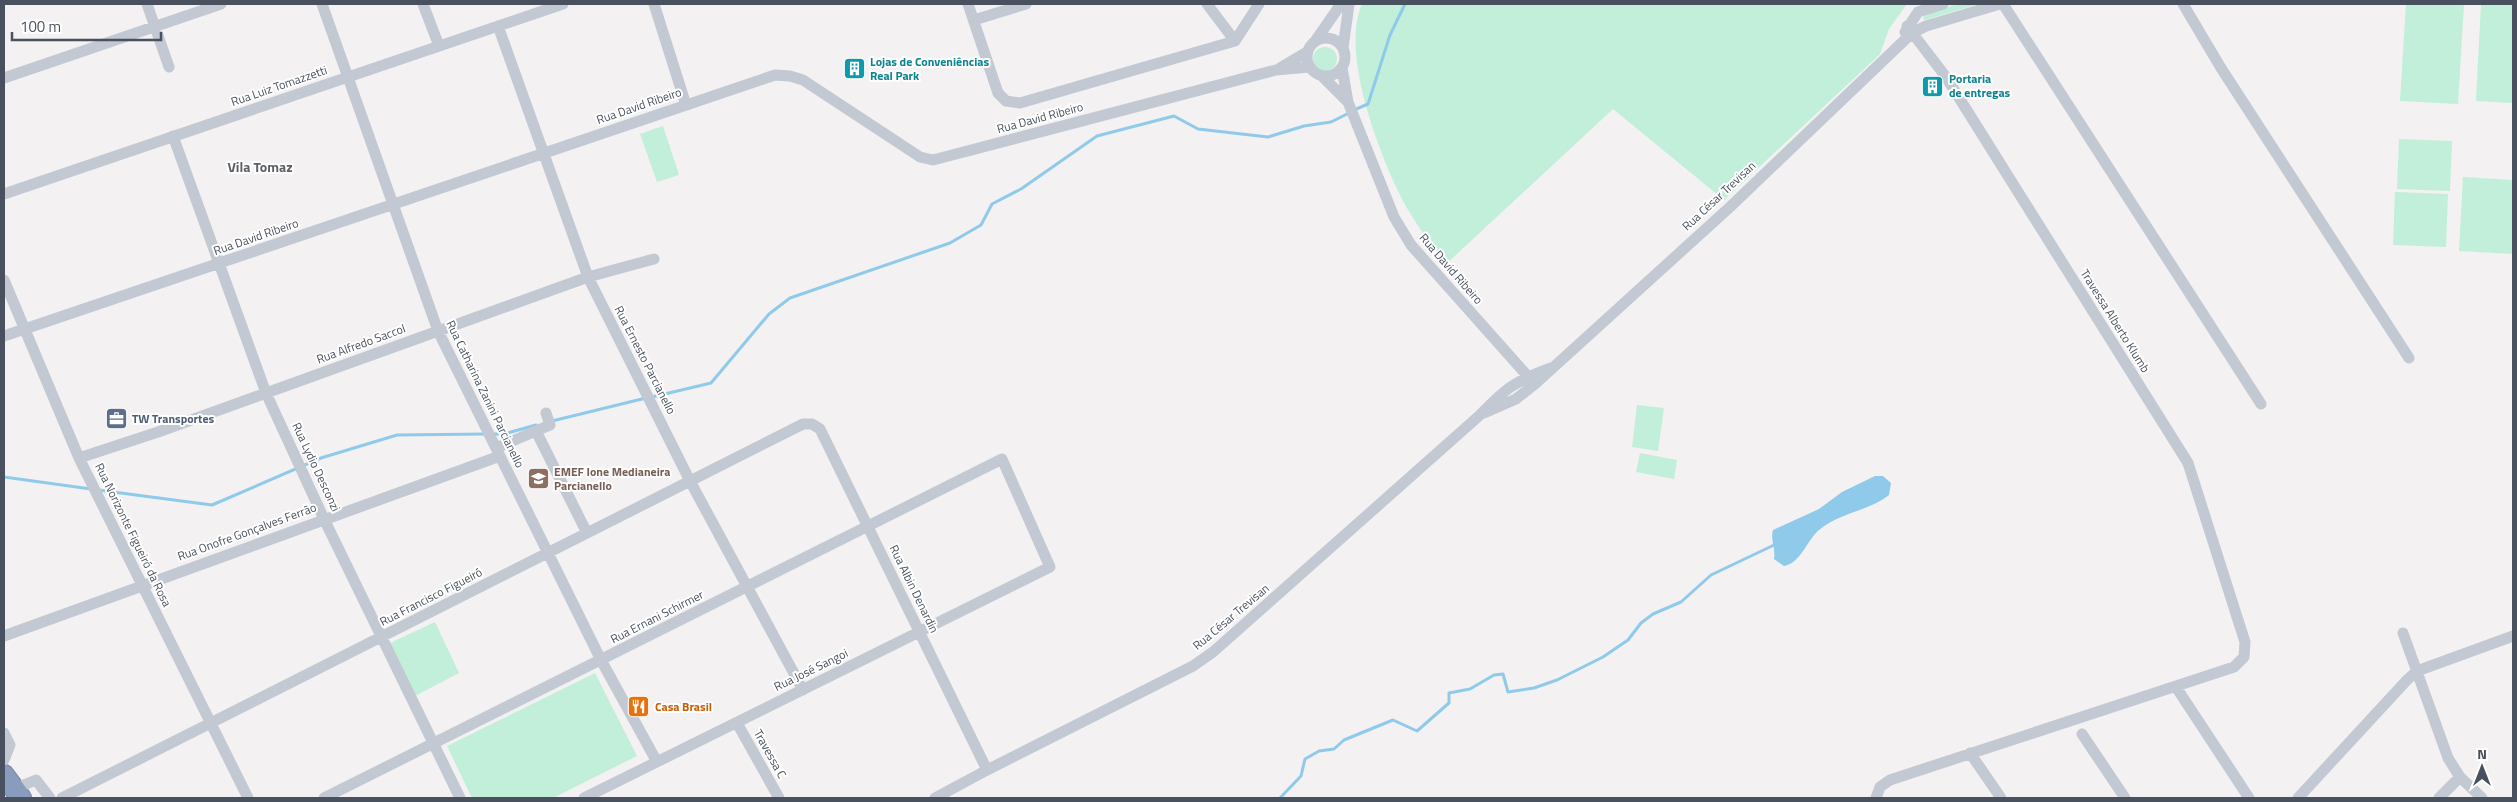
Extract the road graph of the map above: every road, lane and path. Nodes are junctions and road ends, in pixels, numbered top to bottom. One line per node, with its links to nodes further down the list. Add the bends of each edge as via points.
1 (146, 4): 17 (street)
2 (221, 4): 17 (street)
3 (322, 4): 30 (street, Rua Catharina Zanini Parcianello)
4 (423, 4): 22 (street)
5 (563, 4): 18 (street, Rua Luiz Tomazzetti)
6 (654, 4): 33 (street)
7 (968, 4): 16 (street)
8 (1026, 4): 16 (street)
9 (1207, 4): 21 (street)
10 (1259, 4): 21 (street)
11 (1341, 4): 20 (street)
12 (1349, 4): 23 (street)
13 (1943, 4): 19 (street, Rua César Trevisan, via 1918,12)
14 (2001, 4): 19 (street); 48 (street)
15 (2183, 4): 45 (street)
16 (974, 20): 21 (street, via 998,93 1006,101 1020,102)
17 (154, 26): 25 (street); 31 (street)
18 (498, 26): 22 (street, Rua Luiz Tomazzetti); 35 (street, Rua Ernesto Parcianello)
19 (1910, 30): 46 (street, Rua César Trevisan, via 1903,41 1730,206 1551,368); 69 (street, Travessa Alberto Klumb, via 1946,77 2188,463 2244,642 2244,657 2234,667)
20 (1316, 40): 23 (street, via 1332,38); 24 (street)
21 (1235, 41)
22 (439, 46): 30 (street, Rua Luiz Tomazzetti)
23 (1343, 48): 27 (street, via 1345,62)
24 (1307, 52): 26 (street); 28 (street, Rua David Ribeiro)
25 (169, 67)
26 (1309, 67): 28 (street, Rua David Ribeiro); 29 (street)
27 (1342, 68): 29 (street, via 1330,76); 32 (street, Rua David Ribeiro)
28 (1276, 70): 33 (street, Rua David Ribeiro, via 933,160 920,157 803,80 790,76 775,75)
29 (1322, 76): 32 (street, Rua David Ribeiro)
30 (348, 77): 34 (street, Rua Luiz Tomazzetti); 37 (street, Rua Catharina Zanini Parcianello)
31 (4, 78)
32 (1348, 102): 46 (street, Rua David Ribeiro, via 1394,217 1411,245)
33 (686, 104): 35 (street, Rua David Ribeiro)
34 (173, 136): 36 (street, Rua Luiz Tomazzetti); 39 (street, Rua Lydio Desconzi)
35 (542, 153): 37 (street, Rua David Ribeiro); 40 (street, Rua Ernesto Parcianello)
36 (4, 194)
37 (393, 204): 39 (street, Rua David Ribeiro); 43 (street, Rua Catharina Zanini Parcianello)
38 (654, 259): 40 (street, Rua Alfredo Saccol)
39 (219, 264): 42 (street, Rua David Ribeiro); 47 (street, Rua Lydio Desconzi)
40 (588, 277): 43 (street, Rua Alfredo Saccol); 54 (street, Rua Ernesto Parcianello)
41 (4, 280): 42 (street, Rua Norizonte Figueiró da Rosa)
42 (24, 330): 44 (street, Rua David Ribeiro); 53 (street, Rua Norizonte Figueiró da Rosa)
43 (438, 331): 47 (street, Rua Alfredo Saccol); 52 (street, Rua Catharina Zanini Parcianello)
44 (4, 336)
45 (2409, 358)
46 (1532, 380): 79 (street, Rua César Trevisan, via 1508,387 1213,652 1192,666)
47 (266, 393): 53 (street, Rua Alfredo Saccol); 55 (street, Rua Lydio Desconzi)
48 (2261, 404)
49 (546, 413): 51 (street, via 550,425)
50 (812, 424): 54 (street, Rua Francisco Figueiró, via 803,424); 56 (street, Rua Albin Denardin, via 820,429)
51 (536, 432): 52 (street, Rua Onofre Gonçalves Ferrão); 57 (street)
52 (498, 452): 55 (street, Rua Onofre Gonçalves Ferrão); 58 (street, Rua Catharina Zanini Parcianello)
53 (79, 458): 60 (street, Rua Norizonte Figueiró da Rosa)
54 (690, 481): 57 (street, Rua Francisco Figueiró); 61 (street, Rua Ernesto Parcianello)
55 (324, 519): 60 (street, Rua Onofre Gonçalves Ferrão); 66 (street, Rua Lydio Desconzi)
56 (868, 526): 59 (street, Rua Ernani Schirmer, via 1002,459); 61 (street, Rua Ernani Schirmer); 62 (street, Rua Albin Denardin)
57 (587, 533): 58 (street, Rua Francisco Figueiró)
58 (548, 553): 66 (street, Rua Francisco Figueiró); 67 (street, Rua Catharina Zanini Parcianello)
59 (1050, 568): 62 (street, Rua José Sangoi)
60 (141, 585): 64 (street, Rua Onofre Gonçalves Ferrão); 71 (street, Rua Norizonte Figueiró da Rosa)
61 (748, 587): 67 (street, Rua Ernani Schirmer); 70 (street, Rua Ernesto Parcianello)
62 (919, 632): 70 (street, Rua José Sangoi); 79 (street, Rua Albin Denardin)
63 (2403, 634): 68 (street)
64 (4, 636)
65 (2513, 636): 68 (street)
66 (382, 637): 71 (street, Rua Francisco Figueiró); 75 (street, Rua Lydio Desconzi)
67 (602, 660): 75 (street, Rua Ernani Schirmer); 78 (street, Rua Catharina Zanini Parcianello)
68 (2417, 671): 80 (street, via 2448,758); 94 (street)
69 (2176, 687): 76 (street); 93 (street)
70 (803, 690): 72 (street, Rua José Sangoi)
71 (210, 722): 83 (street, Rua Francisco Figueiró); 84 (street, Rua Norizonte Figueiró da Rosa)
72 (737, 723): 78 (street, Rua José Sangoi); 88 (street, Travessa C)
73 (4, 733): 77 (street, via 10,745)
74 (2082, 734): 92 (street)
75 (435, 743): 85 (street, Rua Ernani Schirmer); 86 (street, Rua Lydio Desconzi)
76 (1970, 753): 90 (street, via 1890,780 1880,787); 91 (street)
77 (4, 760)
78 (657, 762): 87 (street, Rua José Sangoi)
79 (987, 770): 89 (street, Rua César Trevisan)
80 (2460, 777): 95 (street); 96 (street)
81 (10, 791): 82 (street, via 36,780)
82 (50, 798)
83 (62, 798)
84 (248, 798)
85 (324, 798)
86 (460, 798)
87 (584, 798)
88 (779, 798)
89 (935, 798)
90 (1876, 798)
91 (2001, 798)
92 (2125, 798)
93 (2249, 798)
94 (2298, 798)
95 (2439, 798)
96 (2482, 798)

